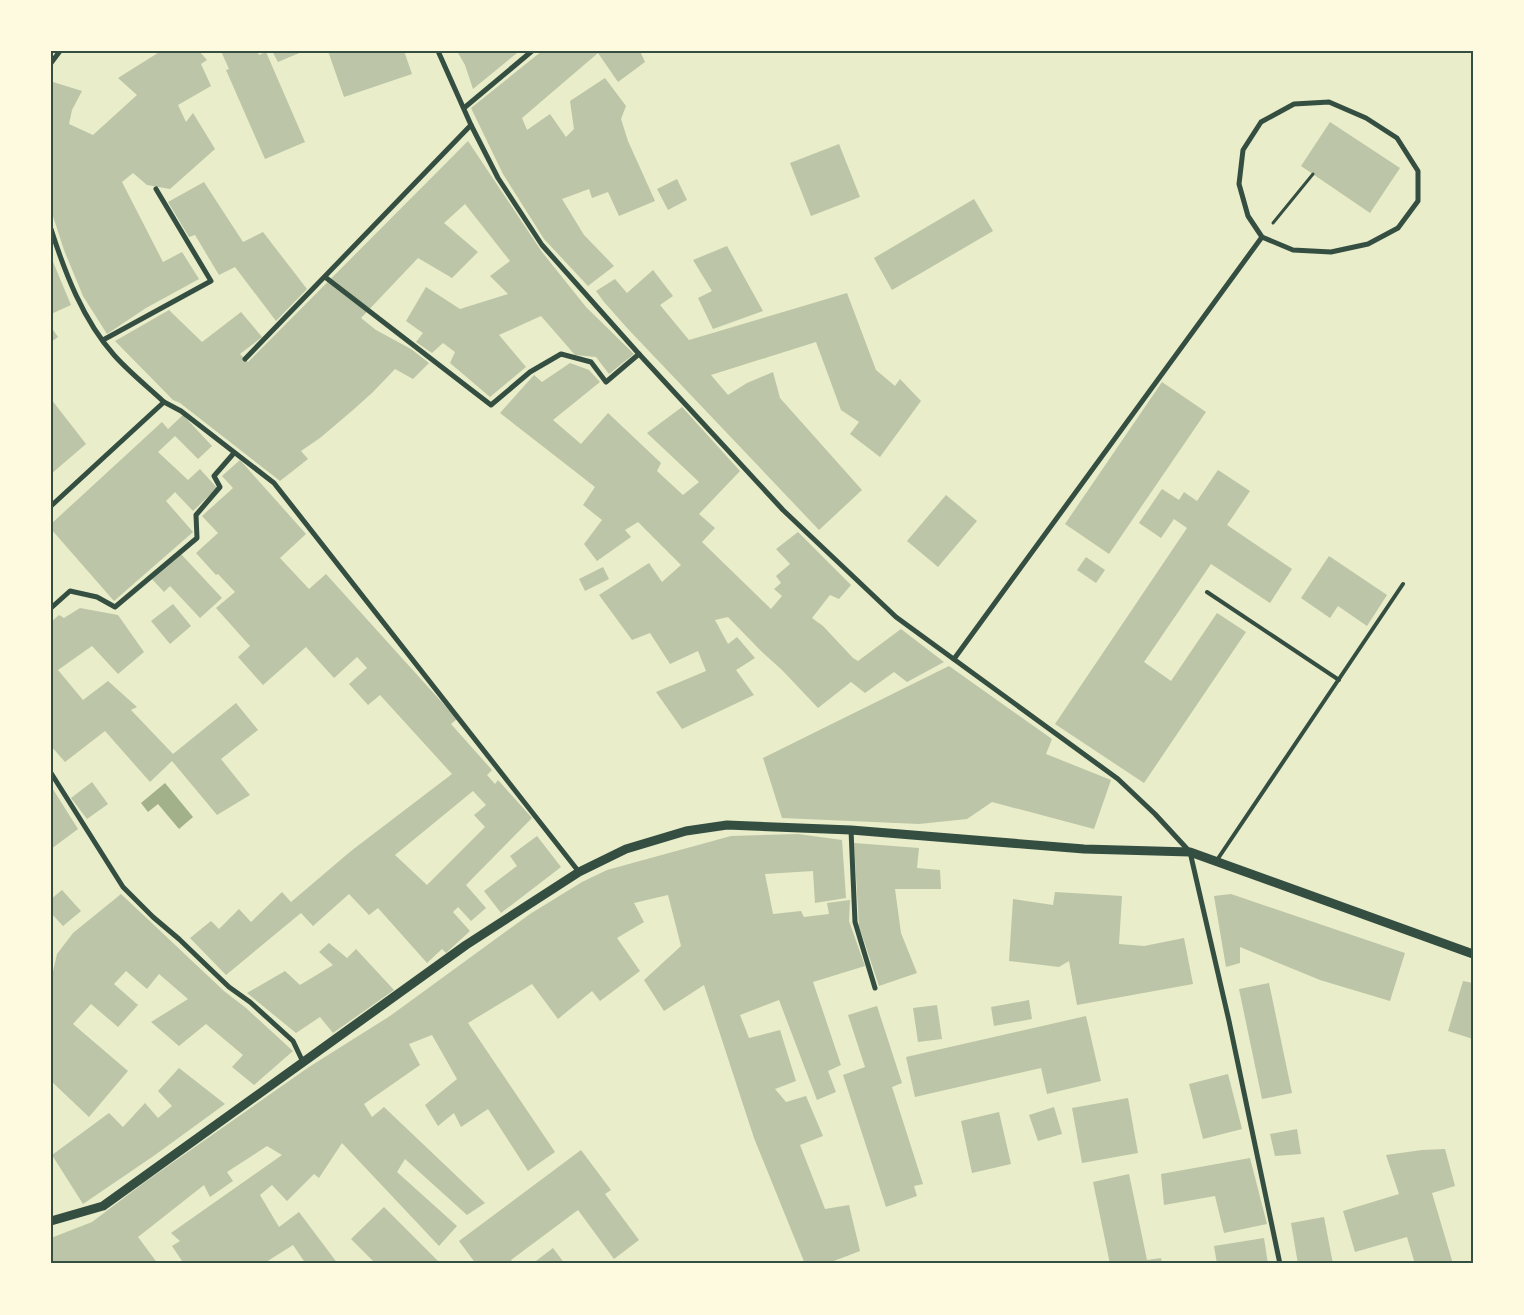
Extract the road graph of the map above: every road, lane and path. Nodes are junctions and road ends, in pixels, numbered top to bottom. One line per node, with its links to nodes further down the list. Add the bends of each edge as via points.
1 (60, 51): 4 (street)
2 (438, 51): 5 (street)
3 (532, 51): 5 (street)
4 (51, 63)
5 (464, 108): 6 (street)
6 (471, 125): 11 (street); 13 (street, via 498,178 542,245)
7 (1313, 174): 10 (path)
8 (156, 189): 12 (street, via 211,281)
9 (51, 229): 12 (street, via 78,298)
10 (1262, 237): 10 (street, via 1293,250 1331,252 1368,244 1398,228 1418,201 1418,172 1397,138 1366,118 1329,102 1294,104 1261,122 1243,150 1238,184 1248,216); 21 (street)
11 (325, 277): 13 (street, via 491,405 530,372 561,354 591,362 606,382); 14 (street)
12 (103, 340): 15 (street, via 114,355)
13 (639, 354): 21 (street, via 783,510 896,617)
14 (245, 360)
15 (164, 402): 16 (street); 17 (street)
16 (234, 453): 20 (street, via 214,476 220,487 196,515 197,538 115,607 97,597 70,591); 27 (street, via 274,483)
17 (51, 506)
18 (1403, 584): 22 (lane)
19 (1207, 592): 22 (lane)
20 (51, 608)
21 (954, 660): 25 (street, via 1118,778)
22 (1339, 680): 26 (lane)
23 (51, 773): 30 (street, via 123,887 229,987 294,1041)
24 (851, 830): 25 (street, via 1084,849); 27 (street, via 727,825 686,831 626,849); 29 (street, via 854,922)
25 (1190, 852): 26 (street); 32 (street)
26 (1217, 861): 28 (street)
27 (579, 872): 30 (street, via 466,945)
28 (1473, 954)
29 (875, 988)
30 (304, 1062): 31 (street, via 103,1206)
31 (51, 1220)
32 (1280, 1264)

